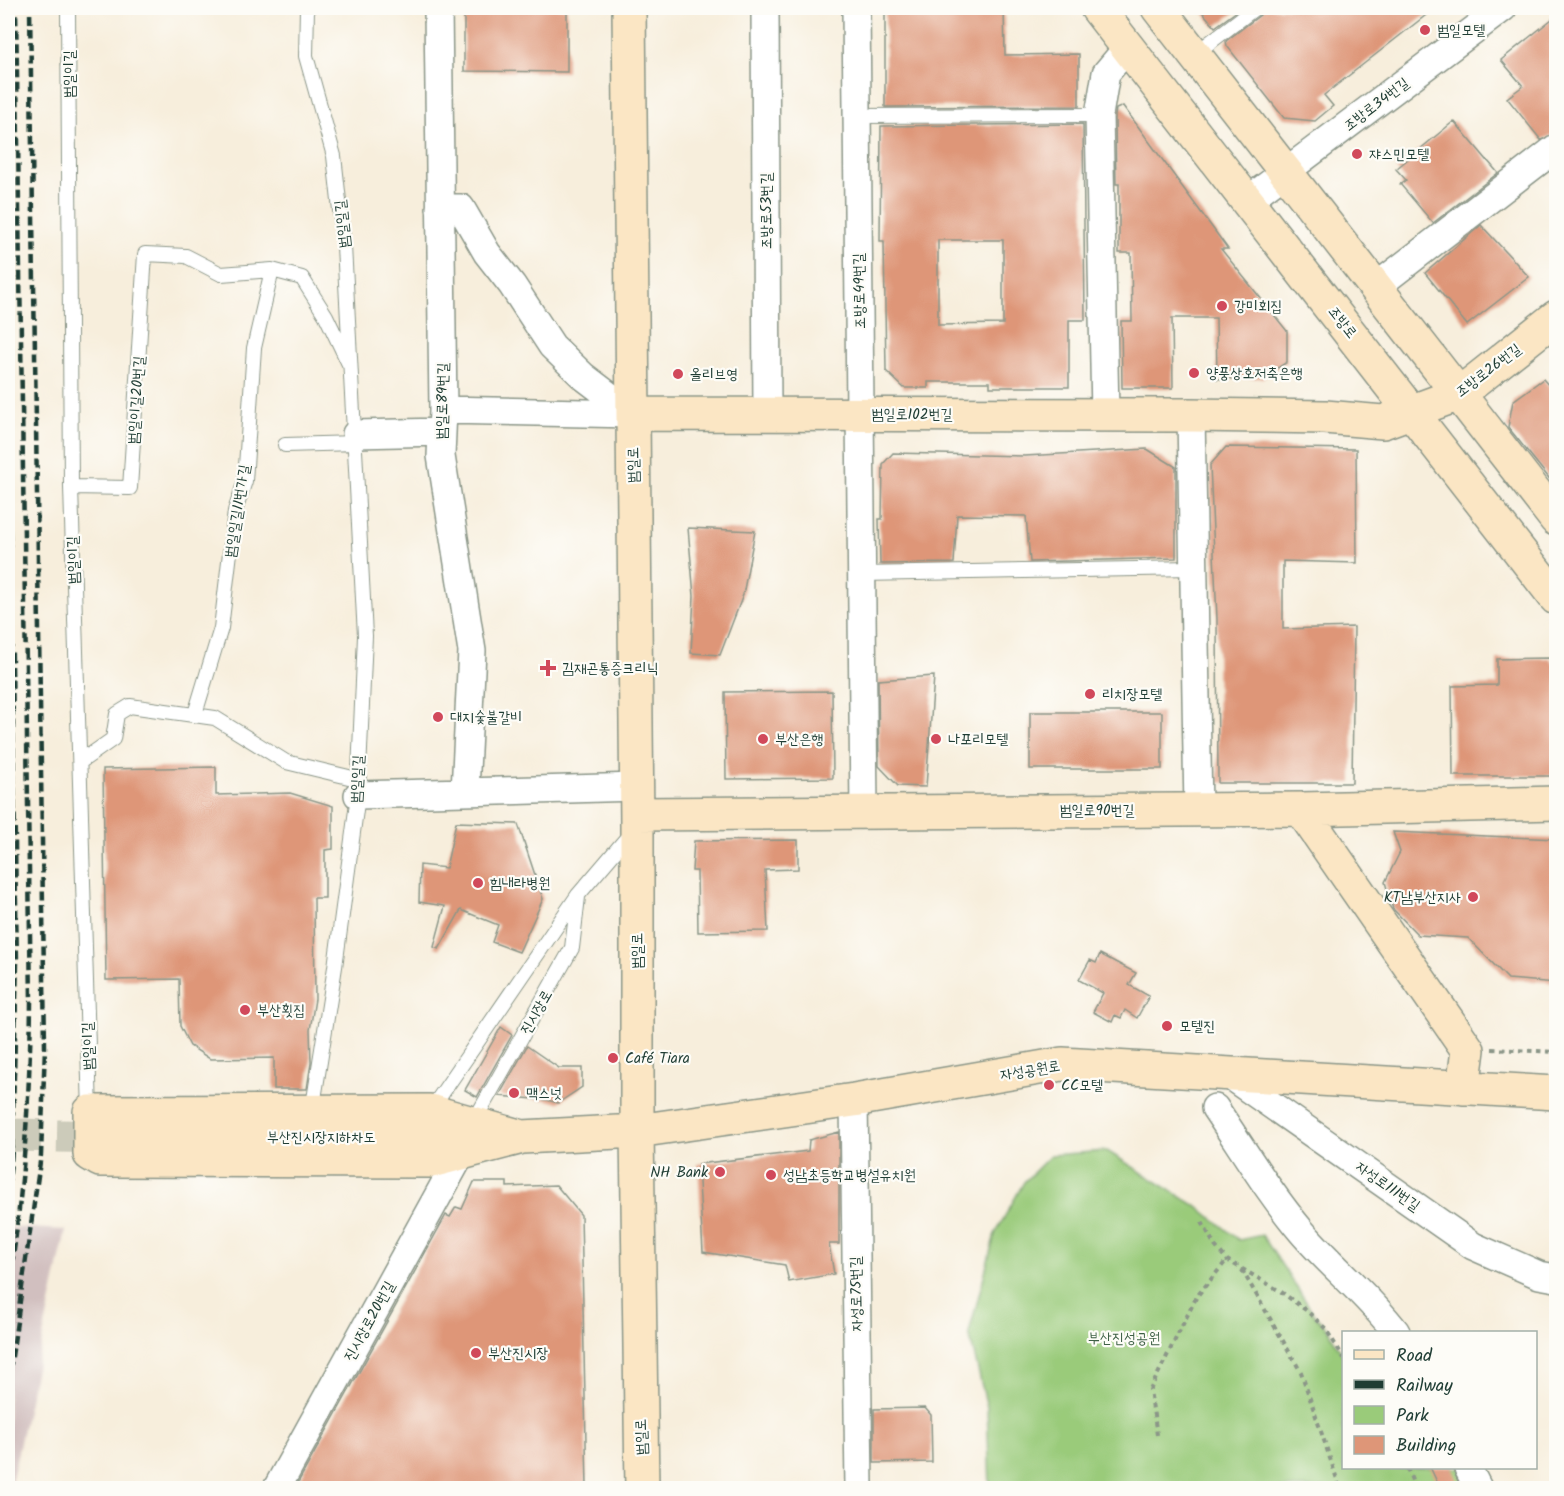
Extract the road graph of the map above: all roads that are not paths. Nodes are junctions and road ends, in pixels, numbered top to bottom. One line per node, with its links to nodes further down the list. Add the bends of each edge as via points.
1 (68, 8): 33 (lane, 범일이길)
2 (307, 8): 22 (lane, 범일일길, via 306,56 334,156)
3 (438, 8): 18 (street, 범일로89번길)
4 (628, 8): 25 (main road, 범일로)
5 (765, 8): 26 (street, 조방로53번길)
6 (856, 8): 14 (street, 조방로49번길)
7 (1097, 8): 11 (main road, 조방로)
8 (1158, 8): 12 (main road)
9 (1255, 8): 12 (lane)
10 (1503, 8): 16 (street, 조방로34번길)
11 (1128, 47): 13 (street, via 1106,73); 17 (main road, 조방로)
12 (1196, 53): 16 (main road)
13 (1099, 115): 14 (lane); 28 (street)
14 (857, 116): 27 (street, 조방로49번길)
15 (1557, 148): 20 (street)
16 (1286, 173): 17 (street, 조방로34번길); 20 (main road)
17 (1248, 200): 24 (main road, 조방로)
18 (440, 208): 25 (street, via 461,208 487,253 552,346 583,376); 30 (street, 범일로89번길)
19 (272, 270): 22 (lane, via 302,278 326,316); 33 (lane, 범일이길20번길, via 221,274 186,256 145,254 130,488); 38 (lane, 범일일길11번가길, via 254,348 245,481 235,511 221,628)
20 (1377, 286): 23 (main road)
21 (1557, 317): 23 (main road, 조방로26번길)
22 (352, 371): 31 (lane, 범일일길)
23 (1459, 394): 24 (main road, 조방로26번길); 34 (main road)
24 (1413, 412): 29 (main road, 범일로102번길, via 1383,422); 37 (main road, 조방로)
25 (633, 414): 26 (main road, 범일로102번길); 30 (street); 43 (main road, 범일로)
26 (767, 414): 27 (main road, 범일로102번길)
27 (860, 414): 28 (main road, 범일로102번길); 36 (street, 조방로49번길)
28 (1105, 414): 29 (main road, 범일로102번길)
29 (1191, 415): 35 (street)
30 (442, 421): 31 (street); 41 (street, 범일로89번길, via 441,456 472,651)
31 (356, 439): 32 (lane); 40 (lane, 범일일길, via 365,636)
32 (285, 445)
33 (71, 487): 39 (lane, 범일이길)
34 (1557, 519)
35 (1193, 568): 36 (lane); 45 (street)
36 (861, 574): 46 (street, 조방로49번길)
37 (1557, 598)
38 (195, 714): 39 (lane, via 130,706 117,714 113,739); 40 (lane, via 215,718 285,762)
39 (80, 762): 54 (lane, 범일이길)
40 (357, 787): 41 (street); 55 (lane, 범일일길)
41 (465, 791): 43 (street)
42 (1557, 803): 44 (main road, 범일로90번길)
43 (637, 809): 46 (main road, 범일로90번길); 47 (lane); 57 (main road, 범일로)
44 (1301, 809): 45 (main road, 범일로90번길); 49 (main road, via 1468,1050)
45 (1198, 810): 46 (main road, 범일로90번길)
46 (864, 812)
47 (578, 895): 53 (lane); 56 (lane, 진시장로, via 572,948)
48 (1230, 1076): 49 (main road, 자성공원로); 51 (main road, 자성공원로, via 1062,1064); 61 (street, 자성로111번길, via 1473,1246 1539,1275)
49 (1463, 1088): 50 (main road, 자성공원로)
50 (1557, 1093)
51 (854, 1100): 57 (main road, 자성공원로); 66 (street, 자성로75번길)
52 (1215, 1108): 62 (street, via 1289,1215 1321,1253 1373,1302)
53 (430, 1111): 55 (main road); 56 (main road)
54 (90, 1112): 55 (main road); 60 (main road, via 90,1154 100,1160 431,1161)
55 (312, 1112)
56 (473, 1123): 59 (main road)
57 (636, 1131): 59 (main road); 65 (main road, 범일로)
58 (119, 1137): 59 (main road, 부산진시장지하차도)
59 (522, 1137): 60 (main road)
60 (461, 1154): 64 (street, 진시장로20번길)
61 (1557, 1278)
62 (1395, 1331)
63 (1469, 1469): 67 (street)
64 (277, 1488)
65 (642, 1488)
66 (858, 1488)
67 (1478, 1488)

